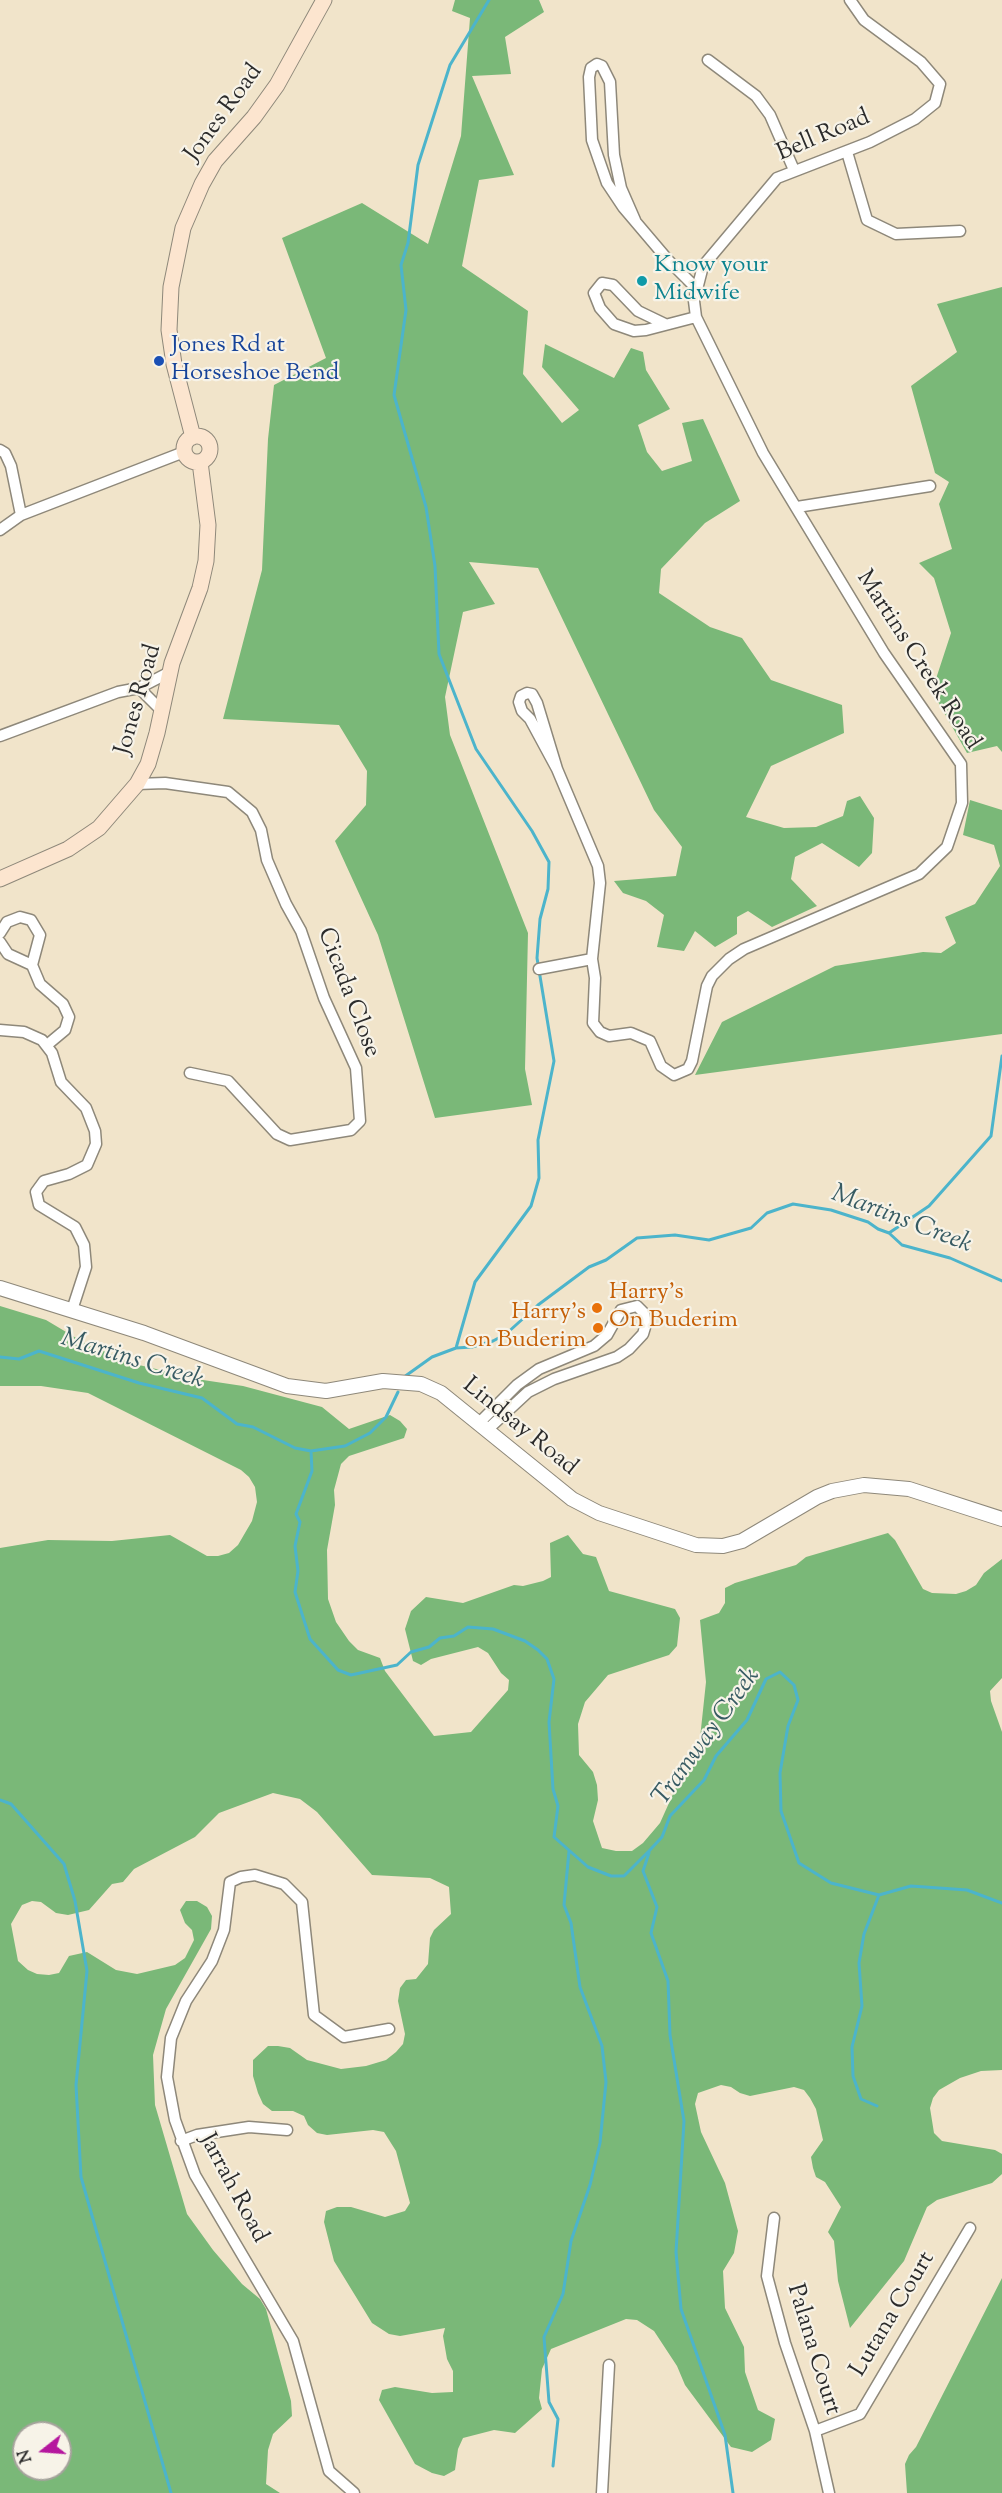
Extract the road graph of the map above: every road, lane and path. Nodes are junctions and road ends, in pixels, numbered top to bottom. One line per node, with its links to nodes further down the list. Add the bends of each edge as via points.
1 (850, 0): 4 (street, Bell Road, via 864,20 921,62 940,84 935,103 915,119)
2 (319, 2): 11 (main road, Jones Road, via 277,85 215,162 183,228 171,287 169,330)
3 (708, 60): 5 (street, via 756,96 770,115)
4 (847, 152): 5 (street, Bell Road); 7 (street, via 867,220 896,234)
5 (794, 170): 8 (street, Bell Road, via 777,178 765,190 703,266)
6 (635, 220): 6 (street, via 607,183 592,140 590,77 591,68 597,64 610,82 614,155 621,188); 8 (street)
7 (960, 231)
8 (696, 288): 9 (street, Bell Road)
9 (696, 317): 10 (street); 16 (street, Bell Road, via 763,453)
10 (665, 324): 10 (street, via 634,331 614,324 600,308 594,293 602,283 613,285 638,311)
11 (193, 437): 13 (main road, via 186,442); 14 (main road, via 203,438 209,446 208,456)
12 (2, 452): 17 (street, via 11,466)
13 (184, 452): 14 (main road, via 190,460); 17 (street)
14 (200, 462): 19 (main road, Jones Road, via 208,525 206,561)
15 (930, 486): 16 (street)
16 (796, 507): 30 (street, Martins Creek Road, via 884,653 961,764 962,803 947,847 919,874 744,949 729,959 707,986 692,1061 683,1072 674,1075 655,1057 650,1041 631,1033 609,1036 593,1023)
17 (21, 515): 18 (street)
18 (0, 530)
19 (170, 672): 20 (street); 21 (main road, Jones Road)
20 (139, 688): 21 (street); 22 (street, via 118,692)
21 (162, 711): 23 (main road, Jones Road)
22 (0, 736)
23 (148, 764): 25 (street); 26 (main road, Jones Road)
24 (557, 769): 24 (street, Martins Creek Road, via 522,711 519,702 527,693 537,703); 30 (street, Martins Creek Road, via 598,866 600,884)
25 (165, 783): 26 (street, Cicada Close); 35 (street, Cicada Close, via 228,792 252,812 261,830 267,860 301,931 324,998 356,1068 360,1121 351,1130 290,1140 277,1134 228,1081)
26 (137, 784): 27 (main road, Jones Road, via 99,828 68,849)
27 (0, 879)
28 (0, 933): 31 (street, via 13,918 31,920 40,935)
29 (0, 942): 31 (street, via 8,954)
30 (592, 959): 32 (street)
31 (32, 964): 34 (street, via 40,984 63,1004 69,1017 64,1030)
32 (539, 969)
33 (0, 1030): 34 (street, via 35,1035)
34 (47, 1045): 37 (street, via 62,1082 86,1108 95,1131 96,1144 87,1165 44,1181 36,1192 39,1205 75,1227 84,1245 86,1267)
35 (190, 1073)
36 (0, 1288): 37 (street, Lindsay Road)
37 (72, 1310): 38 (street, Lindsay Road, via 287,1386 326,1392 383,1381 421,1384 441,1394)
38 (483, 1427): 38 (street, via 517,1385 539,1369 594,1346 607,1335 621,1311 637,1306 644,1313 643,1334 629,1349 528,1392); 39 (street, Lindsay Road, via 585,1507 696,1545 723,1546 742,1540 817,1497 864,1485 909,1489)
39 (1002, 1519)
40 (389, 2029): 42 (street, Jarrah Road, via 344,2037 315,2015 302,1902 284,1884 255,1875 231,1882 224,1930 171,2038 167,2077)
41 (287, 2130): 42 (street, via 249,2127)
42 (182, 2141): 47 (street, Jarrah Road, via 195,2175 293,2341 329,2471)
43 (774, 2218): 46 (street, Palana Court, via 768,2276 785,2343)
44 (970, 2228): 46 (street, Lutana Court, via 860,2414)
45 (609, 2365): 48 (street)
46 (815, 2431): 49 (street, Palana Court)
47 (354, 2493)
48 (602, 2493)
49 (829, 2493)

